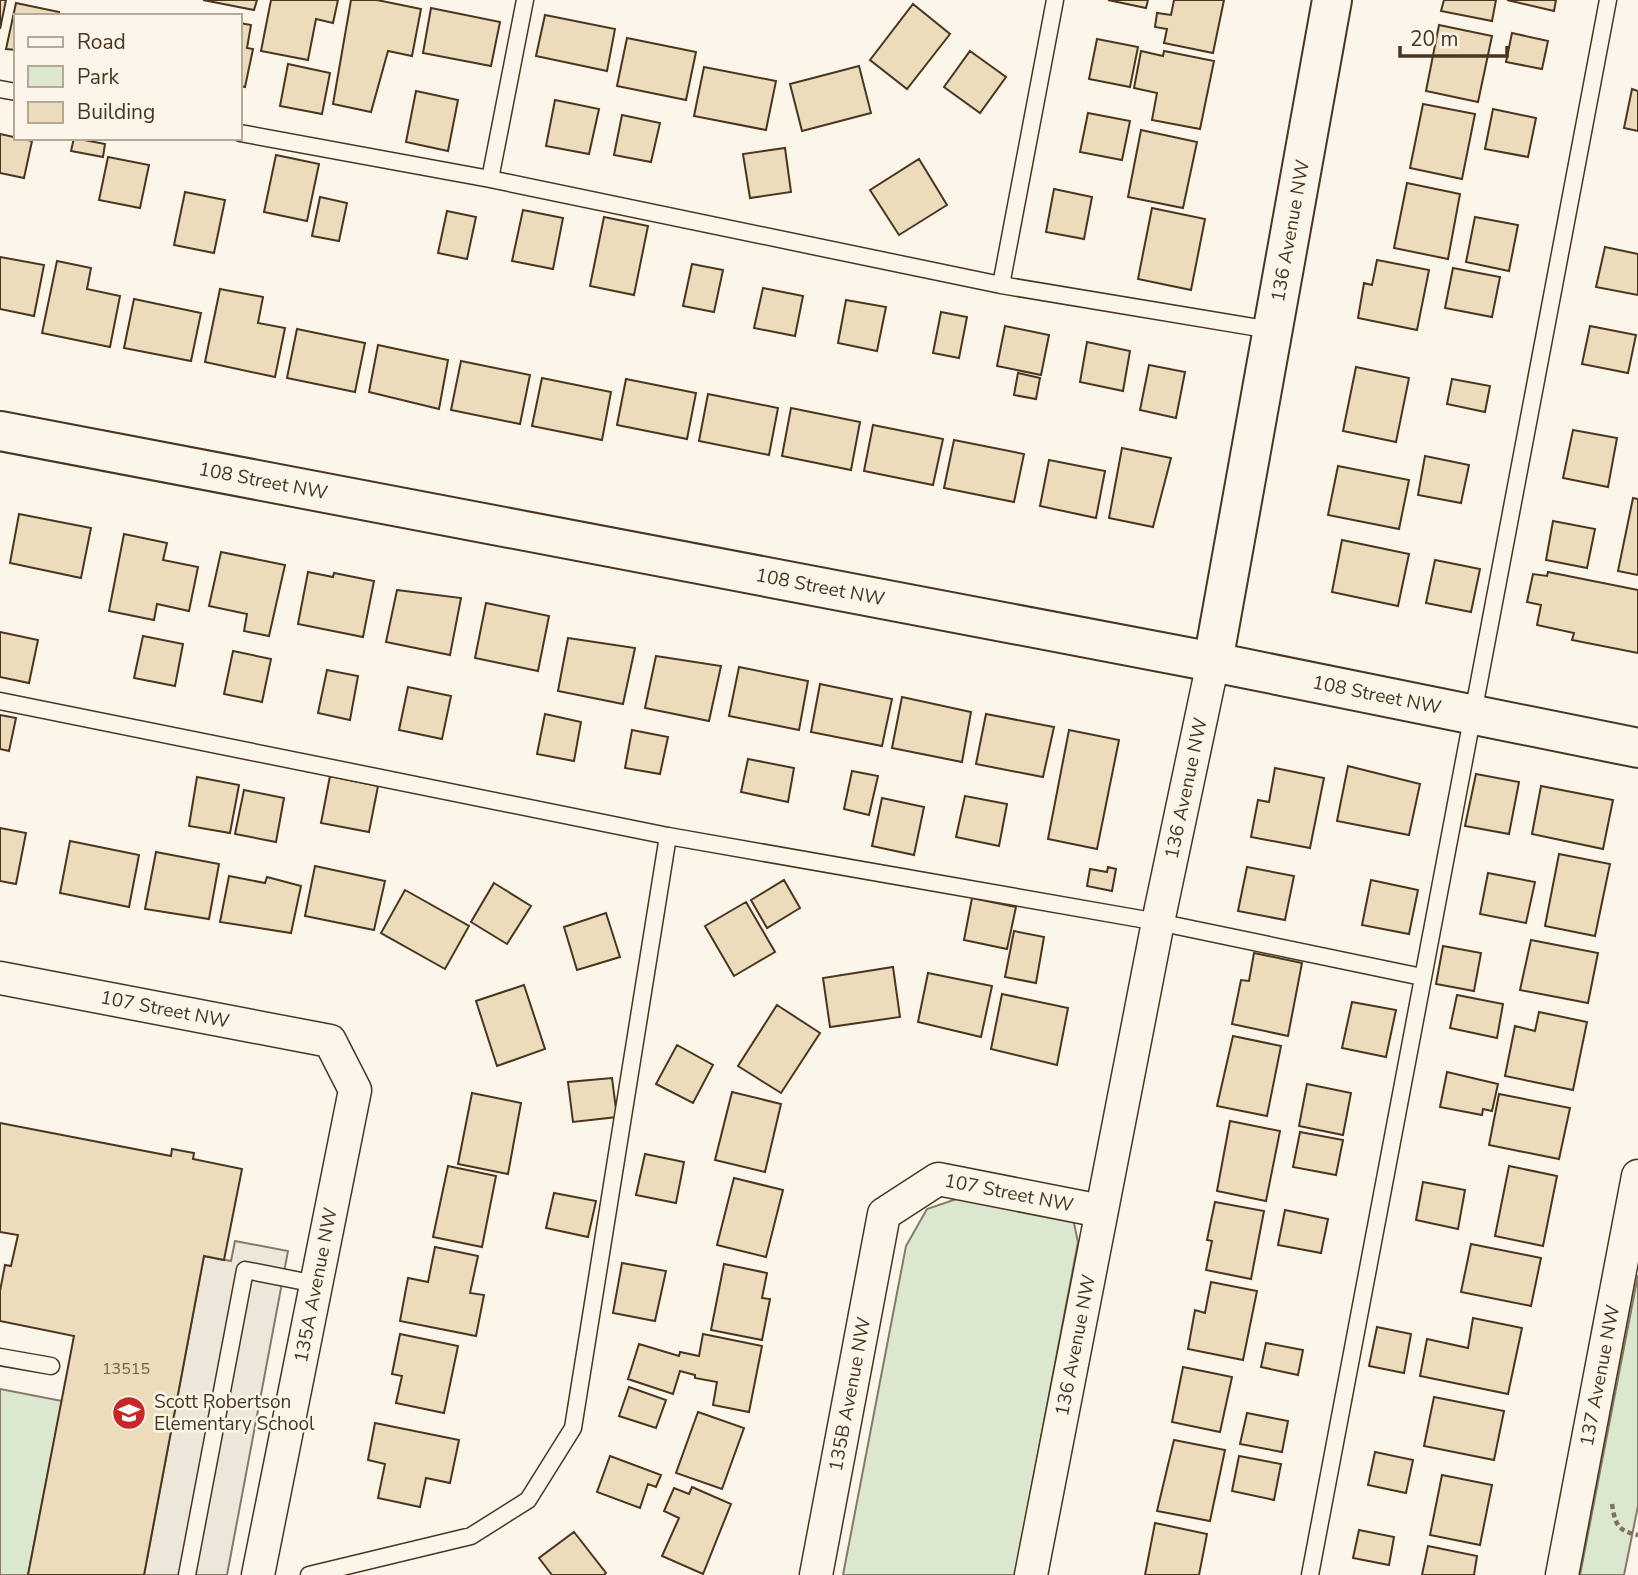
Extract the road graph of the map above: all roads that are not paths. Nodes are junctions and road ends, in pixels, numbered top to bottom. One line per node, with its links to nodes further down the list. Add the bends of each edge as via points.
1 (525, 0): 6 (lane)
2 (1055, 0): 7 (lane)
3 (1332, 0): 8 (street, 136 Avenue NW)
4 (1608, 0): 12 (lane)
5 (242, 133): 6 (lane)
6 (490, 179): 7 (lane)
7 (1002, 285): 8 (lane)
8 (1271, 330): 10 (street, 136 Avenue NW)
9 (0, 430): 10 (street, 108 Street NW)
10 (1213, 662): 12 (street, 108 Street NW); 15 (street, 136 Avenue NW)
11 (0, 701): 14 (lane)
12 (1474, 715): 13 (street, 108 Street NW); 16 (lane)
13 (1638, 748)
14 (668, 836): 15 (lane); 27 (lane, via 573,1428 528,1500 471,1536)
15 (1158, 922): 16 (lane); 20 (street, 136 Avenue NW)
16 (1422, 977): 30 (lane)
17 (0, 978): 18 (street, 107 Street NW)
18 (330, 1041): 22 (street, 135A Avenue NW, via 355,1090)
19 (1638, 1176): 31 (street, 137 Avenue NW)
20 (1101, 1211): 21 (street, 107 Street NW, via 938,1180); 29 (street, 136 Avenue NW)
21 (884, 1214): 28 (street, 135B Avenue NW)
22 (316, 1283): 25 (lane, via 245,1270); 26 (street, 135A Avenue NW)
23 (0, 1357): 24 (lane)
24 (51, 1366)
25 (187, 1575)
26 (258, 1575)
27 (310, 1575)
28 (816, 1575)
29 (1031, 1575)
30 (1310, 1575)
31 (1562, 1575)

